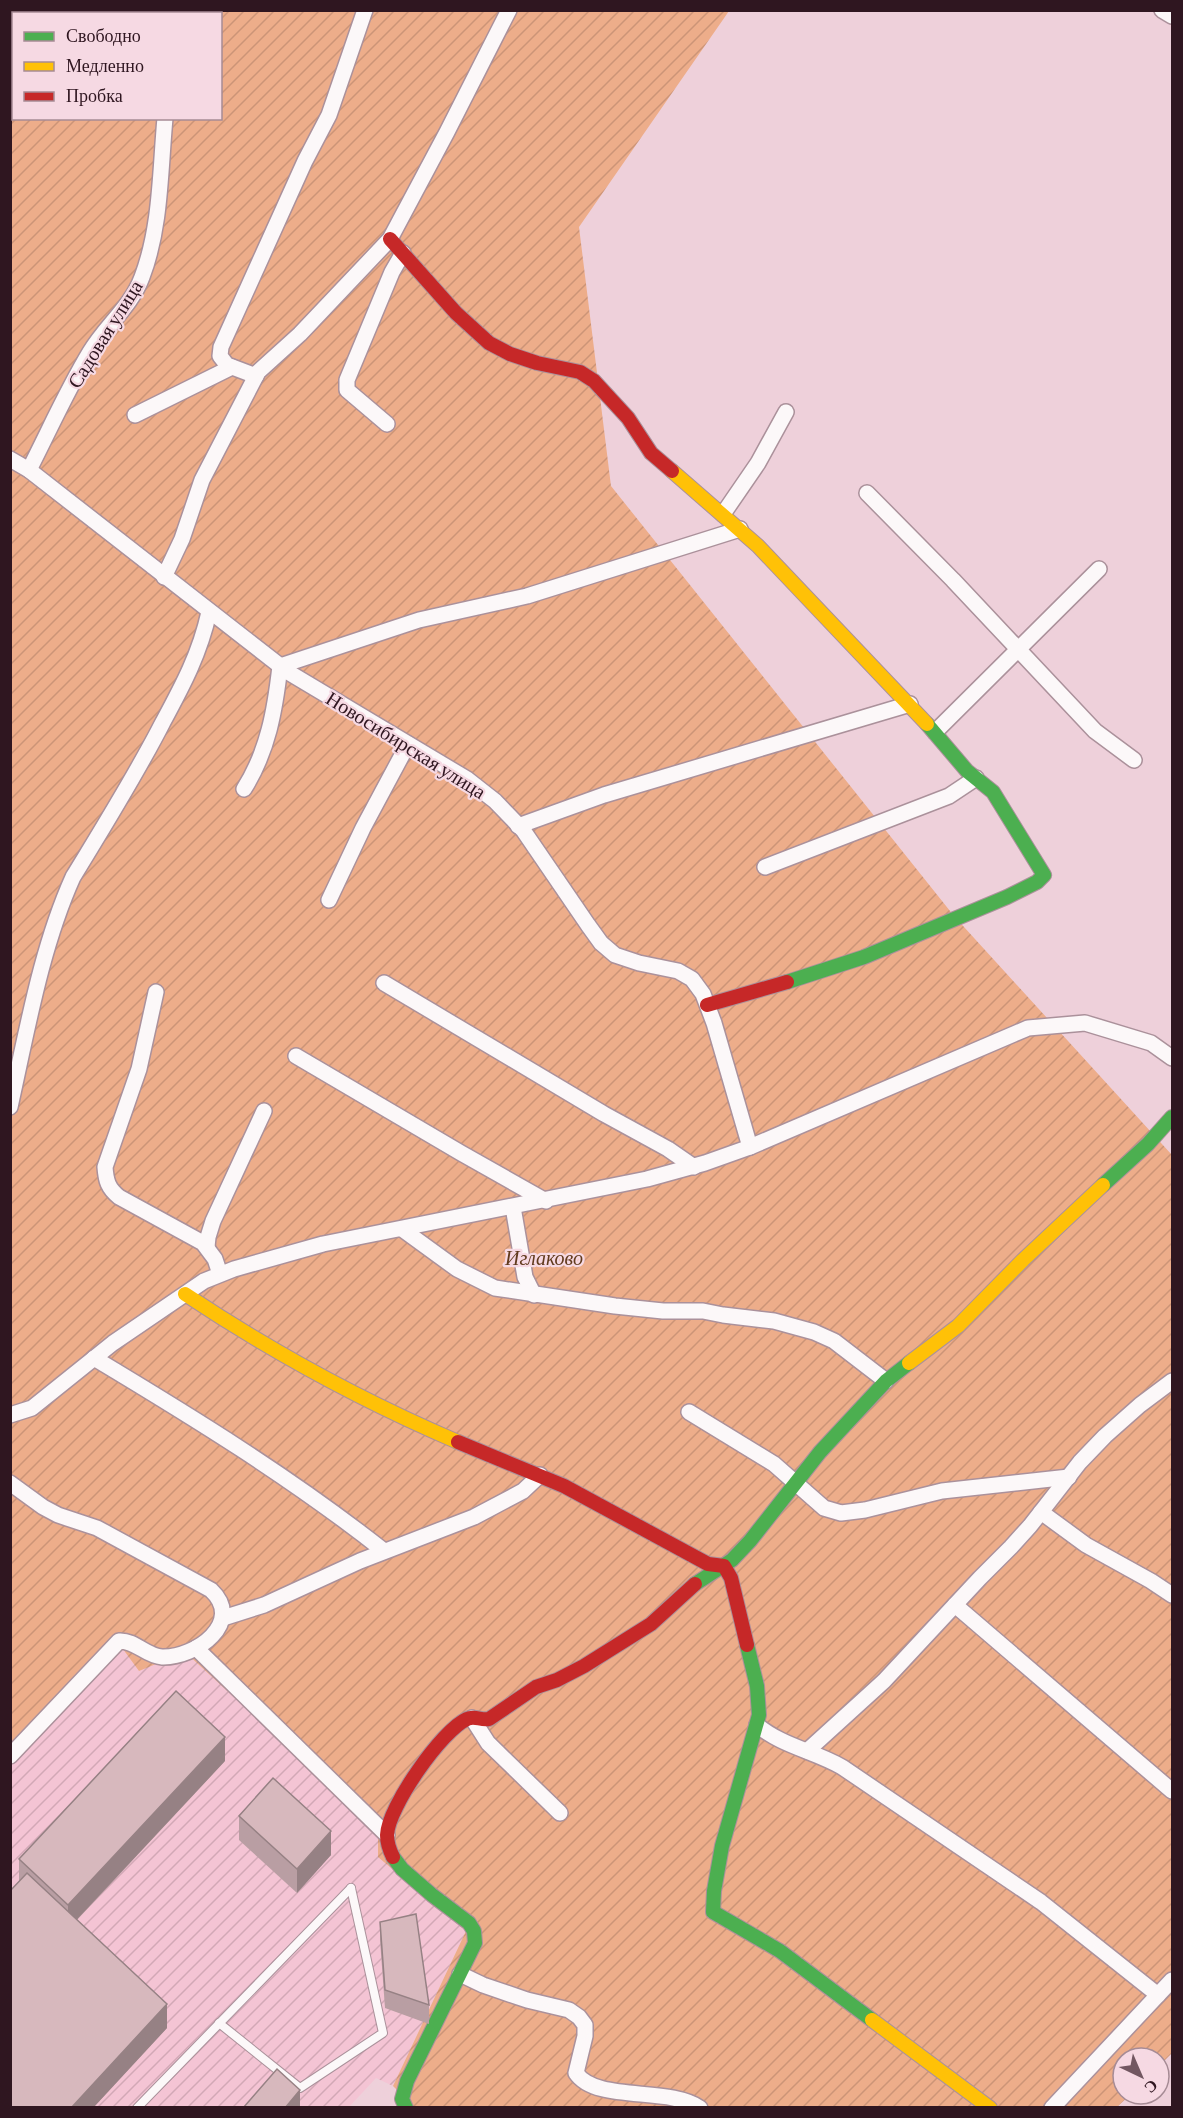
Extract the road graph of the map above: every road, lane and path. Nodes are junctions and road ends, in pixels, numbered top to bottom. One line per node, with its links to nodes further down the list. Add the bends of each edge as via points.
1 (192, 10): 5 (street)
2 (365, 10): 10 (street, via 328,115 221,347 220,356)
3 (509, 10): 8 (street)
4 (1162, 10): 6 (street)
5 (183, 12)
6 (1173, 16)
7 (165, 120): 16 (street, Садовая улица, via 157,219 142,278 135,295 91,350)
8 (390, 239): 9 (street); 11 (street)
9 (403, 253): 14 (street, via 347,380 352,396); 18 (street, via 456,313 489,343 537,363 580,372 594,381 628,418 651,453)
10 (232, 367): 11 (street); 13 (street)
11 (256, 376): 21 (street, via 202,480)
12 (786, 412): 18 (street)
13 (135, 415)
14 (387, 424)
15 (10, 459): 16 (street, Новосибирская улица)
16 (28, 470): 21 (street, Новосибирская улица)
17 (867, 494): 23 (street)
18 (723, 514): 19 (street)
19 (740, 529): 24 (street, via 527,596 418,620); 25 (street)
20 (1099, 568): 23 (street)
21 (164, 577): 22 (street, Новосибирская улица)
22 (209, 612): 24 (street, Новосибирская улица); 39 (street, via 192,667 65,894 33,1004)
23 (1019, 649): 26 (street); 28 (street, via 1095,731)
24 (280, 666): 27 (street, Новосибирская улица); 30 (street, via 263,753)
25 (910, 704): 26 (street); 31 (street, via 604,795)
26 (935, 732): 29 (street)
27 (408, 744): 31 (street, Новосибирская улица, via 467,779); 33 (street)
28 (1134, 760)
29 (976, 778): 32 (street, via 949,796); 36 (street, via 993,792 1044,875 1037,882 864,957)
30 (244, 789)
31 (518, 826): 36 (street, Новосибирская улица, via 601,943 615,955 678,971 692,979)
32 (765, 867)
33 (329, 900)
34 (384, 983): 43 (street)
35 (156, 992): 47 (street, via 139,1069 105,1167 106,1179 119,1197)
36 (707, 1005): 42 (street, Новосибирская улица)
37 (296, 1056): 44 (street)
38 (1173, 1058): 42 (street, via 1151,1043 1085,1023 1028,1028)
39 (10, 1107)
40 (264, 1111): 47 (street, via 213,1221)
41 (1173, 1117): 52 (street, via 958,1326)
42 (750, 1147): 43 (street)
43 (694, 1167): 44 (street)
44 (546, 1201): 45 (street)
45 (513, 1207): 46 (street); 50 (street, via 525,1277)
46 (402, 1229): 48 (street, via 323,1244); 50 (street, via 473,1279 495,1288)
47 (207, 1247): 48 (street)
48 (219, 1274): 49 (street)
49 (185, 1294): 51 (street); 56 (street, via 327,1380 435,1432)
50 (534, 1295): 52 (street, via 774,1321 834,1341)
51 (94, 1358): 55 (street, via 32,1408); 61 (street, via 222,1436)
52 (886, 1381): 58 (street)
53 (1173, 1381): 57 (street, via 1123,1418)
54 (689, 1412): 58 (street, via 759,1454)
55 (10, 1415)
56 (540, 1475): 61 (street, via 523,1491 474,1517); 62 (street, via 708,1564)
57 (1069, 1477): 58 (street, via 942,1491 841,1513 824,1508); 60 (street)
58 (796, 1482): 62 (street, via 750,1541)
59 (10, 1483): 65 (street, via 51,1511 97,1528 211,1590 223,1607)
60 (1041, 1512): 63 (street, via 1086,1545); 64 (street)
61 (384, 1551): 65 (street, via 264,1605)
62 (724, 1566): 67 (street, via 704,1577 651,1624 584,1666 536,1687 489,1719); 68 (street, via 731,1578 757,1686)
63 (1173, 1595)
64 (955, 1605): 69 (street, via 884,1681); 71 (street)
65 (223, 1618): 66 (street)
66 (196, 1648): 70 (street, via 162,1657 119,1641); 73 (street)
67 (472, 1718): 72 (street, via 488,1743); 73 (street, via 449,1731 406,1788)
68 (757, 1725): 69 (street, via 780,1741); 81 (street, via 722,1846 713,1912 780,1951)
69 (807, 1751): 76 (street, via 842,1767 993,1868)
70 (10, 1756)
71 (1173, 1791)
72 (560, 1813)
73 (387, 1834): 74 (street, via 391,1855 402,1869 474,1931 475,1943)
74 (460, 1974): 79 (street, via 407,2081 402,2099); 80 (street, via 527,2000 569,2010 579,2017 585,2025 585,2036 576,2073 585,2084 685,2099)
75 (1173, 1980): 76 (street)
76 (1158, 1995): 82 (street)
77 (219, 2023): 77 (lane, via 300,2088 383,2033 351,1888); 78 (lane)
78 (137, 2108)
79 (406, 2108)
80 (700, 2108)
81 (990, 2108)
82 (1052, 2108)

